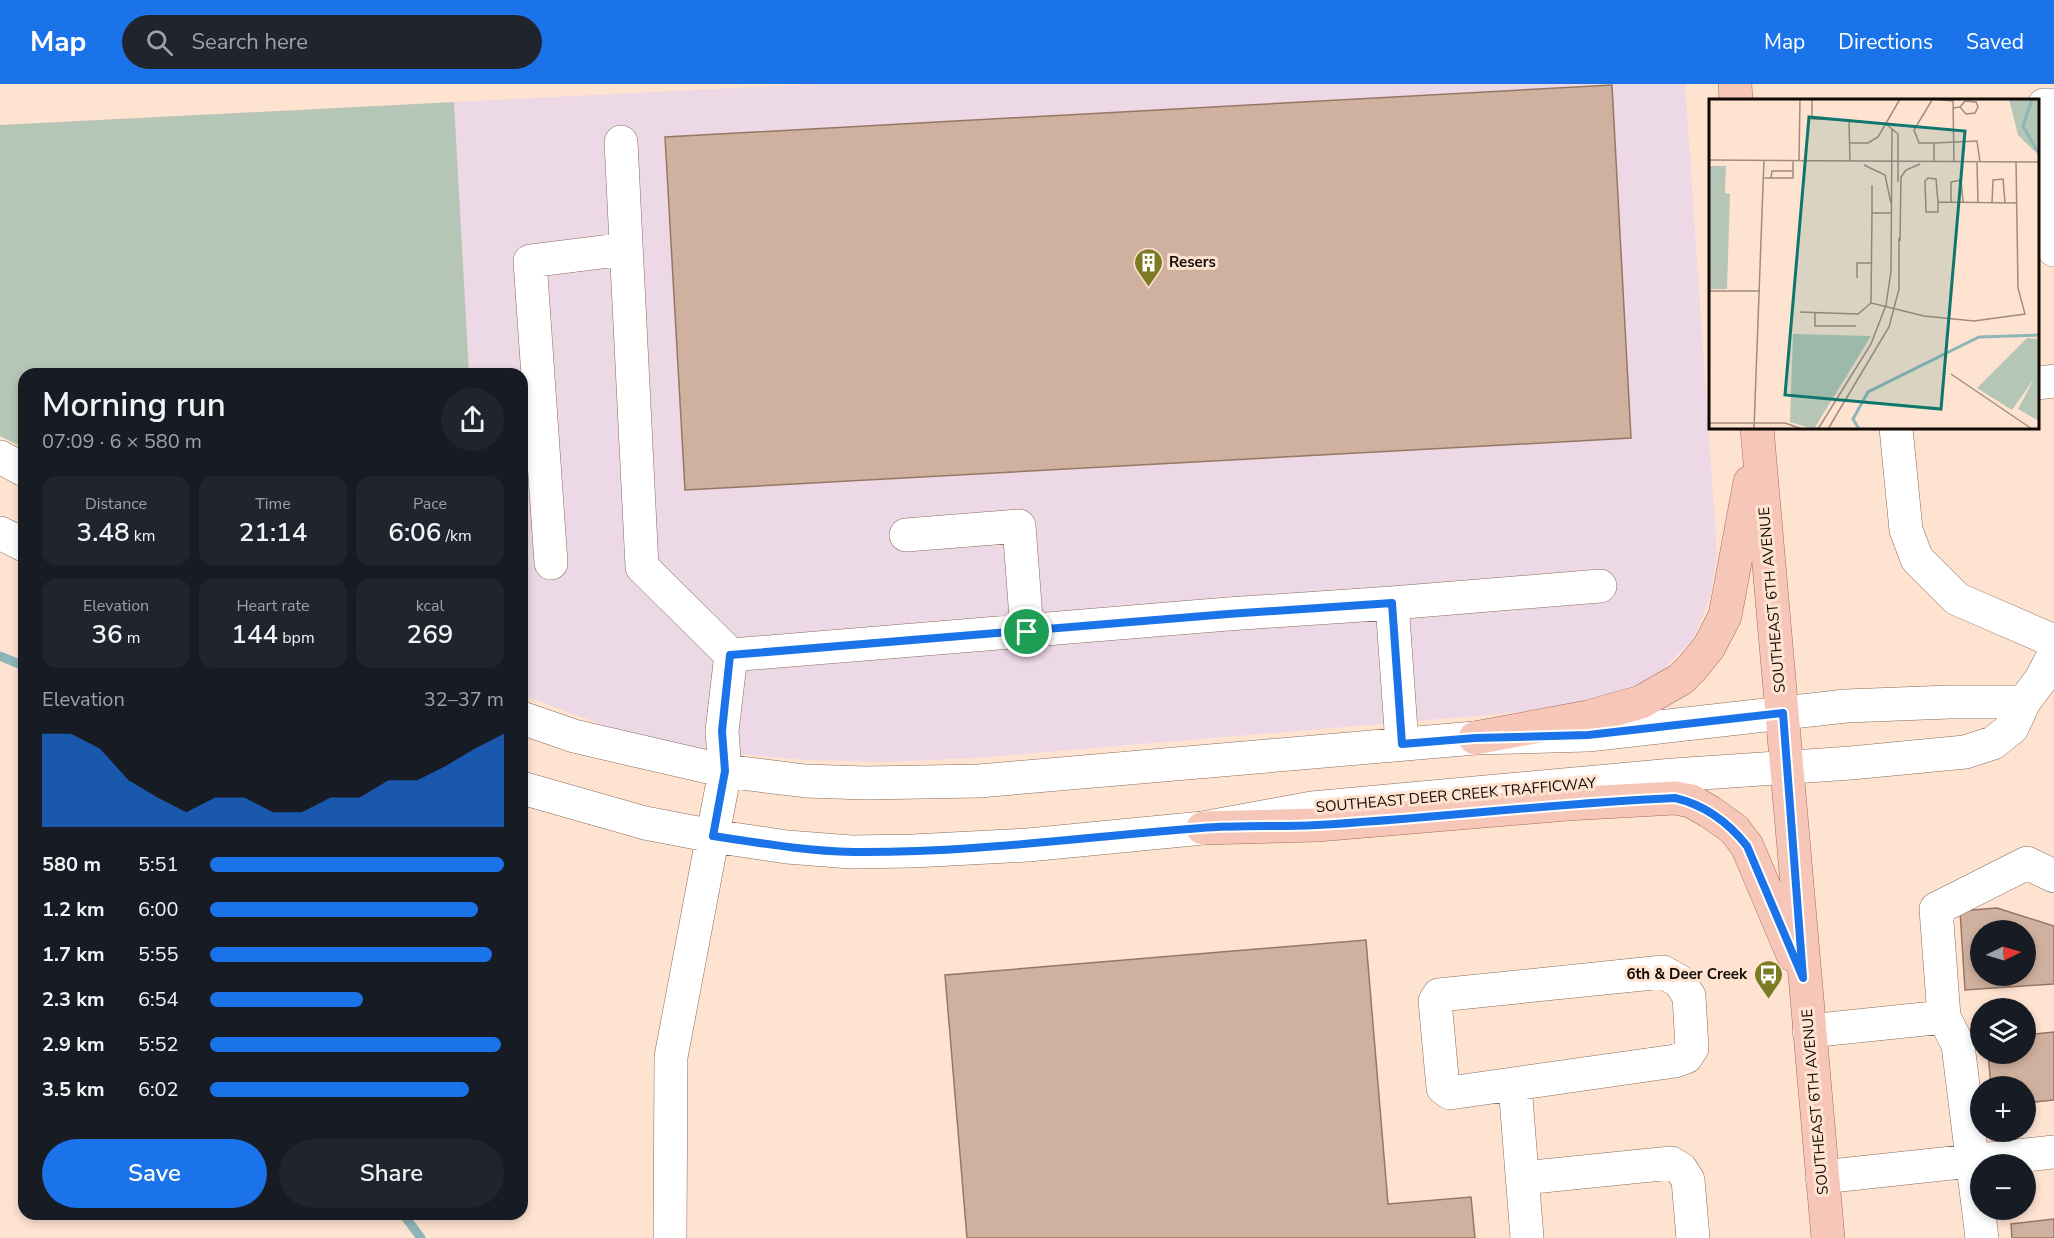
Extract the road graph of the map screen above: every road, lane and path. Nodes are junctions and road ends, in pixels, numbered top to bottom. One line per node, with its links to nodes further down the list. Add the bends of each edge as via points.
1 (1734, 84): 3 (main road)
2 (2047, 98): 6 (street)
3 (1736, 99)
4 (621, 142): 5 (street)
5 (626, 249): 16 (street, via 530,261); 22 (street, via 642,567)
6 (2054, 250)
7 (2054, 381): 8 (street)
8 (2039, 383)
9 (1896, 429): 20 (street, via 1906,531 1917,559 1957,599)
10 (1757, 433): 24 (main road, SOUTHEAST 6TH AVENUE); 26 (main road, via 1725,616 1709,647 1682,679 1641,702 1588,717)
11 (0, 458): 12 (street)
12 (18, 467)
13 (0, 533): 15 (street)
14 (906, 535): 19 (street, via 1019,526)
15 (18, 542)
16 (551, 563)
17 (1600, 586): 18 (street)
18 (1392, 603): 19 (street); 27 (street)
19 (1027, 632): 22 (street)
20 (2054, 641)
21 (2054, 654): 23 (street, SOUTHEAST DEER CREEK TRAFFICWAY)
22 (730, 655): 29 (street, via 722,731)
23 (2024, 702): 24 (street, via 1846,706); 28 (street, SOUTHEAST DEER CREEK TRAFFICWAY, via 2012,728 1993,743 1965,752)
24 (1783, 713): 26 (street, via 1588,735); 28 (main road, SOUTHEAST 6TH AVENUE)
25 (528, 720): 29 (street, via 574,736)
26 (1475, 738): 27 (street)
27 (1402, 744): 29 (street, via 979,781 805,781)
28 (1787, 767): 31 (street, SOUTHEAST DEER CREEK TRAFFICWAY, via 1312,808); 34 (main road, SOUTHEAST 6TH AVENUE)
29 (725, 771): 32 (street)
30 (528, 790): 32 (street, SOUTHEAST DEER CREEK TRAFFICWAY, via 645,823)
31 (1203, 828): 32 (street, SOUTHEAST DEER CREEK TRAFFICWAY, via 1028,845 913,851 840,851); 34 (main road, via 1317,825 1646,799 1690,801 1734,829 1747,846)
32 (713, 836): 45 (street, via 671,1057)
33 (2054, 876): 35 (street, via 2027,863 1936,909)
34 (1803, 978): 36 (main road, SOUTHEAST 6TH AVENUE)
35 (1944, 1017): 36 (street); 39 (street, via 1958,1045)
36 (1809, 1031): 42 (main road, SOUTHEAST 6TH AVENUE)
37 (1515, 1085): 37 (street, via 1450,1093 1443,1088 1435,1001 1439,994 1663,972 1679,981 1689,996 1692,1048 1686,1056 1675,1061); 43 (street)
38 (2054, 1152): 40 (street)
39 (1973, 1154)
40 (2036, 1154)
41 (1970, 1161): 42 (street)
42 (1822, 1177): 48 (main road, SOUTHEAST 6TH AVENUE)
43 (1522, 1178): 46 (street); 47 (street, via 1671,1163 1688,1180)
44 (1980, 1220): 49 (street)
45 (670, 1238)
46 (1527, 1238)
47 (1693, 1238)
48 (1828, 1238)
49 (1982, 1238)

